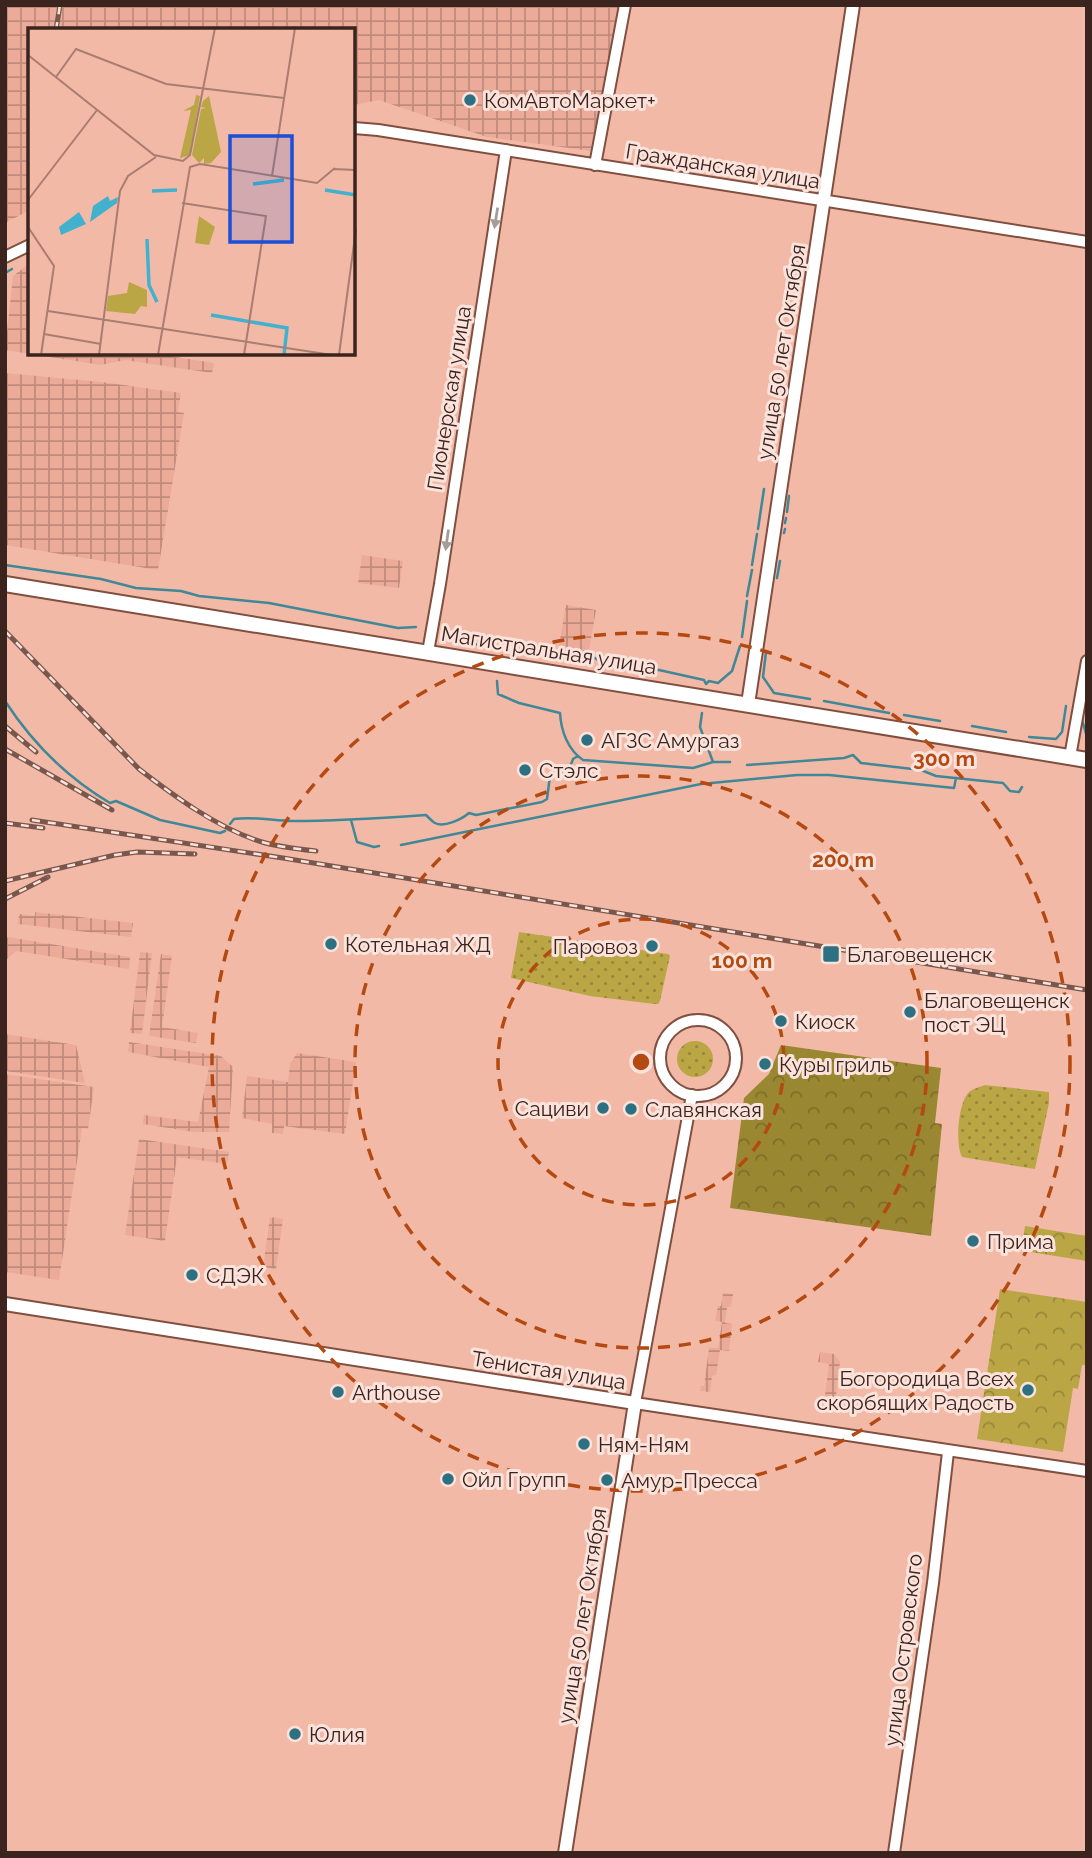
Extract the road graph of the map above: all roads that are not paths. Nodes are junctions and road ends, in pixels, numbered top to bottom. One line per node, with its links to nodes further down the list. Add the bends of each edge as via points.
1 (625, 5): 5 (street)
2 (853, 5): 6 (main road, улица 50 лет Октября)
3 (355, 128): 4 (street, Гражданская улица)
4 (506, 150): 5 (street, Гражданская улица); 11 (street, Пионерская улица, one-way to 11)
5 (595, 165): 6 (street, Гражданская улица)
6 (823, 201): 7 (street, Гражданская улица); 13 (main road, улица 50 лет Октября)
7 (1087, 242)
8 (28, 245): 9 (street)
9 (5, 257)
10 (9, 584): 11 (main road, Магистральная улица)
11 (428, 652): 13 (main road, Магистральная улица)
12 (1087, 661): 14 (street)
13 (748, 704): 14 (main road, Магистральная улица)
14 (1070, 757): 15 (main road, Магистральная улица)
15 (1087, 760)
16 (692, 1095): 16 (street, via 720,1088 735,1063 729,1035 704,1020 675,1027 660,1051 660,1066 667,1080); 18 (street, улица 50 лет Октября)
17 (5, 1304): 18 (main road, Тенистая улица)
18 (635, 1403): 19 (street, Тенистая улица); 21 (main road, улица 50 лет Октября)
19 (948, 1452): 20 (street, Тенистая улица); 22 (street, улица Островского)
20 (1087, 1471)
21 (565, 1853)
22 (894, 1853)

